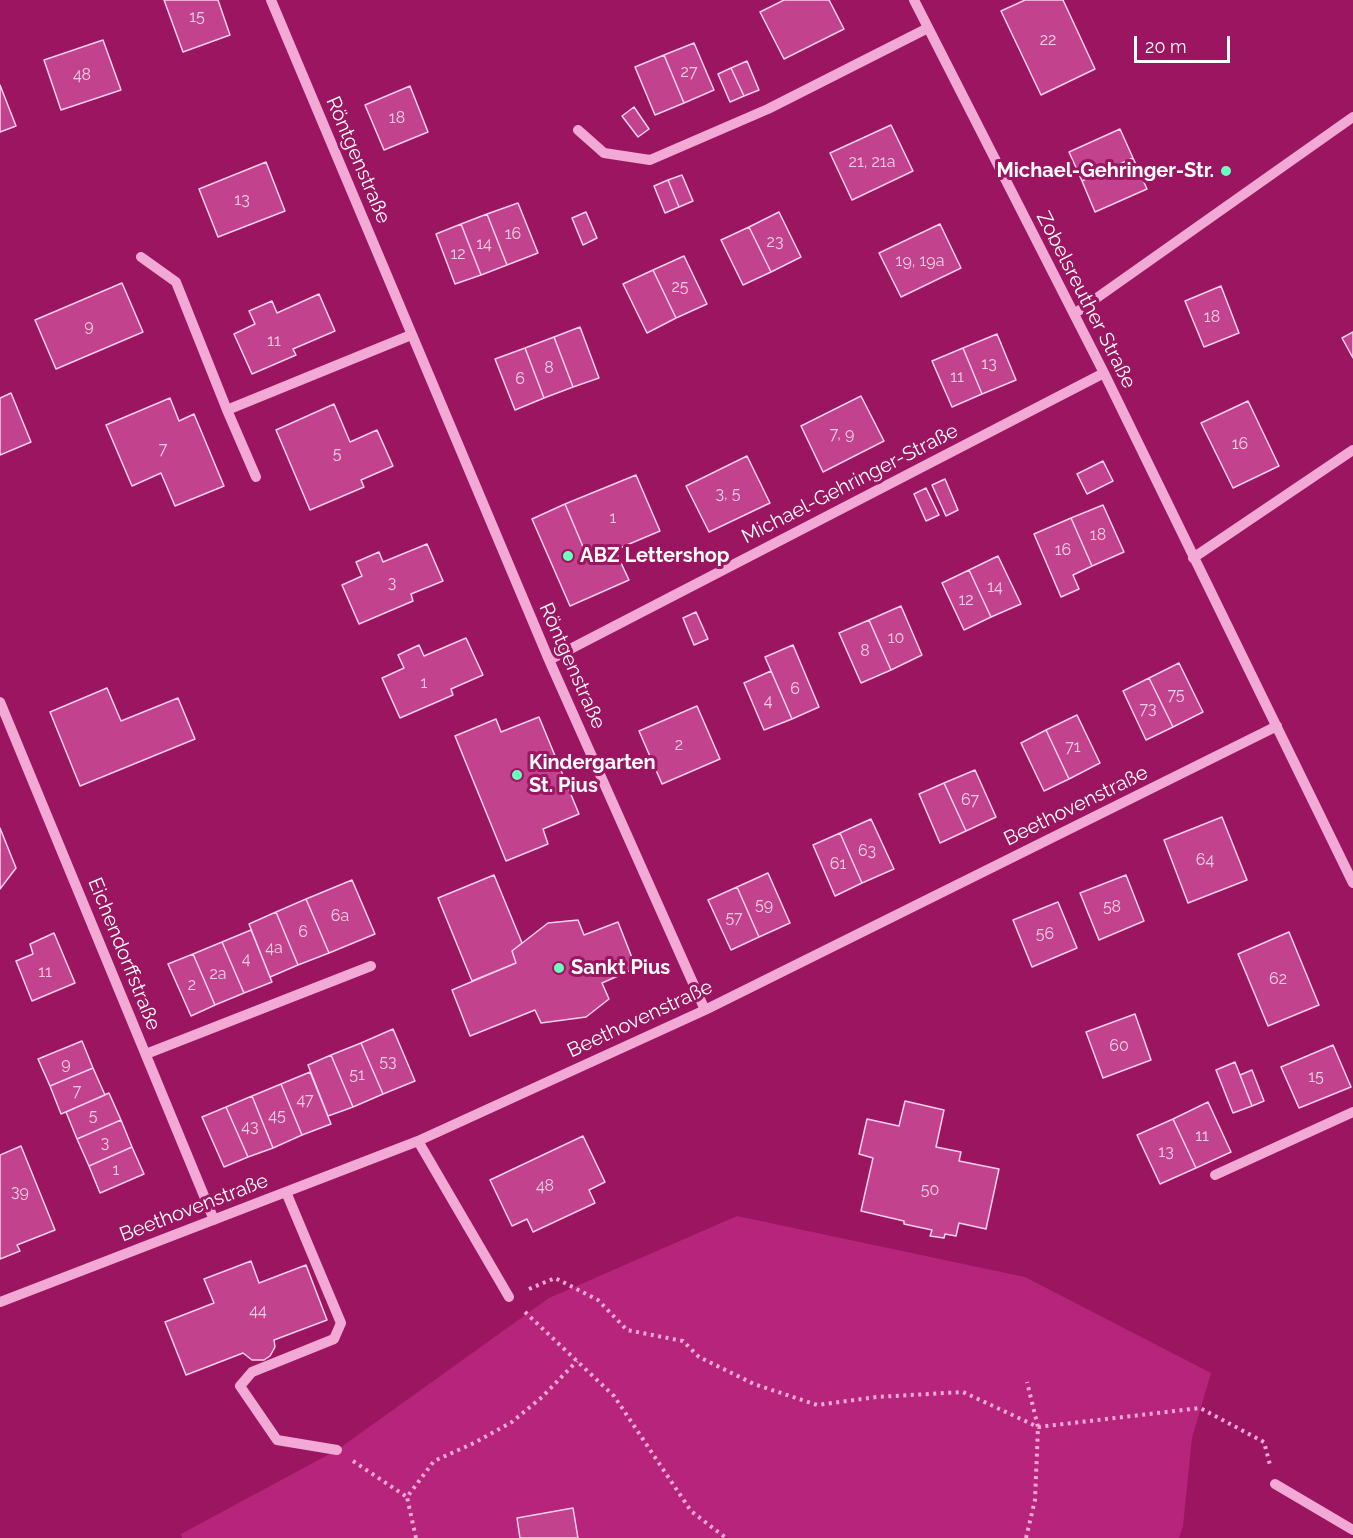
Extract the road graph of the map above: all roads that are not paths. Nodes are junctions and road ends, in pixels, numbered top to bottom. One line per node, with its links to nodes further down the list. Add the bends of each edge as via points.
1 (272, 0): 8 (street, Röntgenstraße)
2 (914, 0): 3 (street, Zobelsreuther Straße)
3 (928, 28): 5 (street, via 768,109 650,160 604,153); 7 (street, Zobelsreuther Straße)
4 (1353, 117): 7 (street)
5 (578, 130)
6 (141, 257): 10 (street, via 176,282)
7 (1074, 314): 9 (street, Zobelsreuther Straße)
8 (411, 334): 10 (street); 14 (street, Röntgenstraße)
9 (1104, 373): 13 (street, Zobelsreuther Straße); 14 (street, Michael-Gehringer-Straße)
10 (227, 410): 12 (street)
11 (1353, 450): 13 (street)
12 (256, 477)
13 (1193, 558): 16 (street, Zobelsreuther Straße)
14 (549, 660): 19 (street, Röntgenstraße)
15 (0, 702): 20 (street, Eichendorffstraße)
16 (1277, 726): 17 (street, Zobelsreuther Straße); 19 (street, Beethovenstraße)
17 (1353, 883)
18 (371, 966): 20 (street)
19 (705, 1010): 22 (street, Beethovenstraße)
20 (146, 1054): 25 (street, Eichendorffstraße)
21 (1353, 1112): 23 (street)
22 (418, 1141): 24 (street, Beethovenstraße); 26 (street)
23 (1215, 1175)
24 (286, 1192): 25 (street, Beethovenstraße); 28 (street, via 341,1323 334,1339 252,1371 240,1386 277,1440)
25 (214, 1220): 27 (street, Beethovenstraße)
26 (509, 1297)
27 (0, 1302)
28 (337, 1450)
29 (1275, 1484): 30 (street)
30 (1353, 1530)

